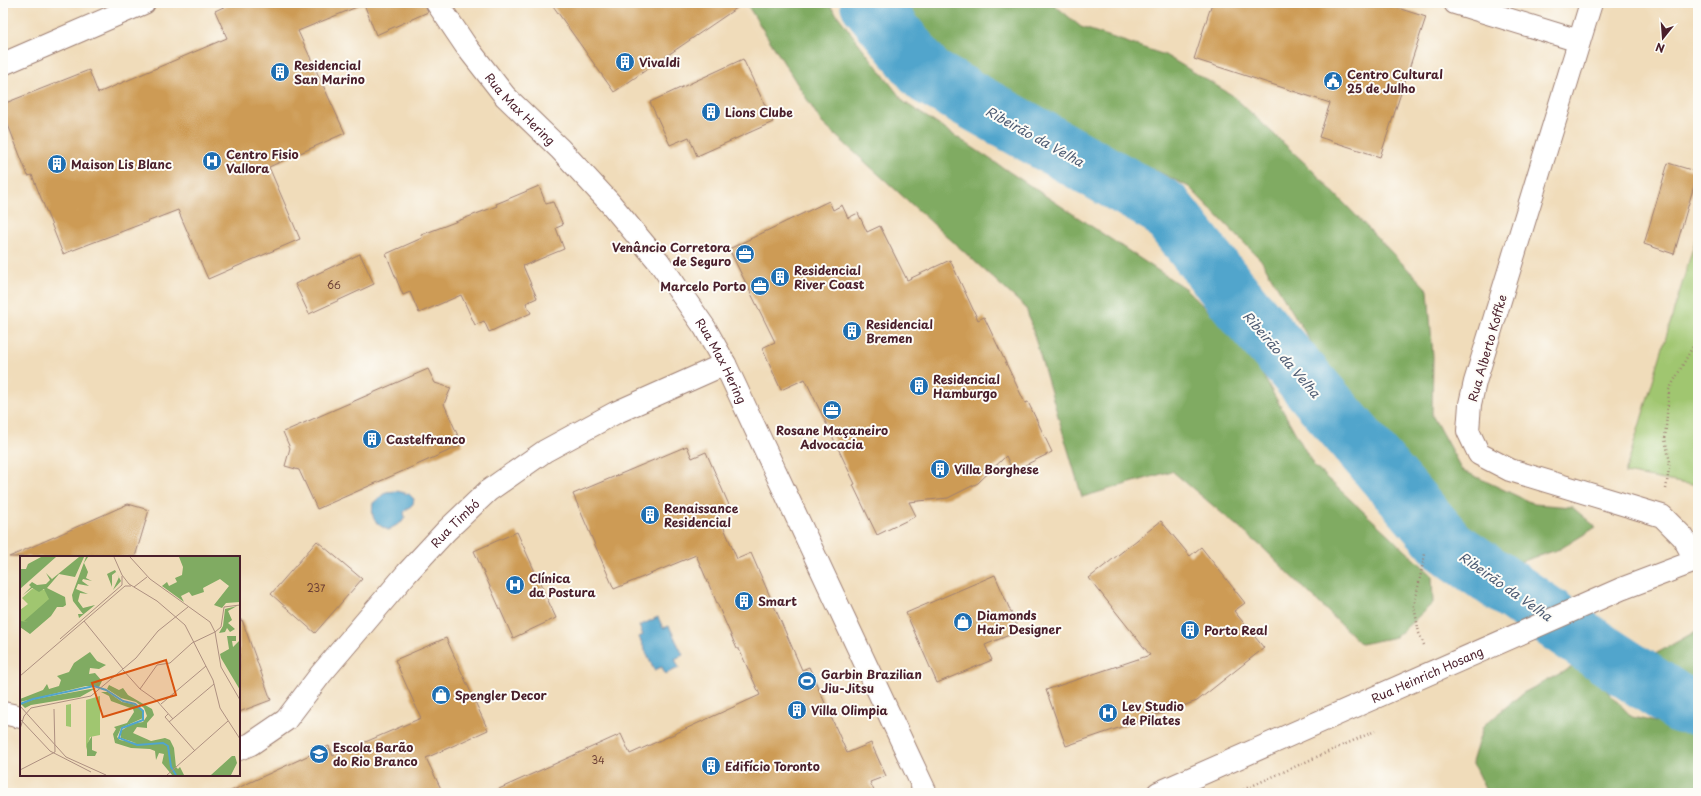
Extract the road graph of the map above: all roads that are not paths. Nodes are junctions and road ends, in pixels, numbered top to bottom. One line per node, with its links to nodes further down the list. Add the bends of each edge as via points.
1 (144, 3): 6 (main road)
2 (437, 3): 7 (main road, Rua Max Hering, via 505,96 560,149 610,203 659,262 705,328)
3 (1455, 3): 5 (main road)
4 (1591, 3): 5 (main road, Rua Alberto Koffke)
5 (1579, 41): 8 (main road, Rua Alberto Koffke, via 1475,382 1468,431 1479,454 1510,470 1662,516 1683,537)
6 (3, 64)
7 (725, 364): 11 (main road, Rua Timbó, via 594,424 545,451 488,491 407,573 321,674 286,720); 12 (main road, Rua Max Hering)
8 (1697, 560): 14 (main road, Rua Heinrich Hosang, via 1621,589)
9 (3, 712): 10 (main road)
10 (20, 717)
11 (240, 749)
12 (922, 784): 13 (main road, Rua Max Hering)
13 (940, 793)
14 (1158, 793)

